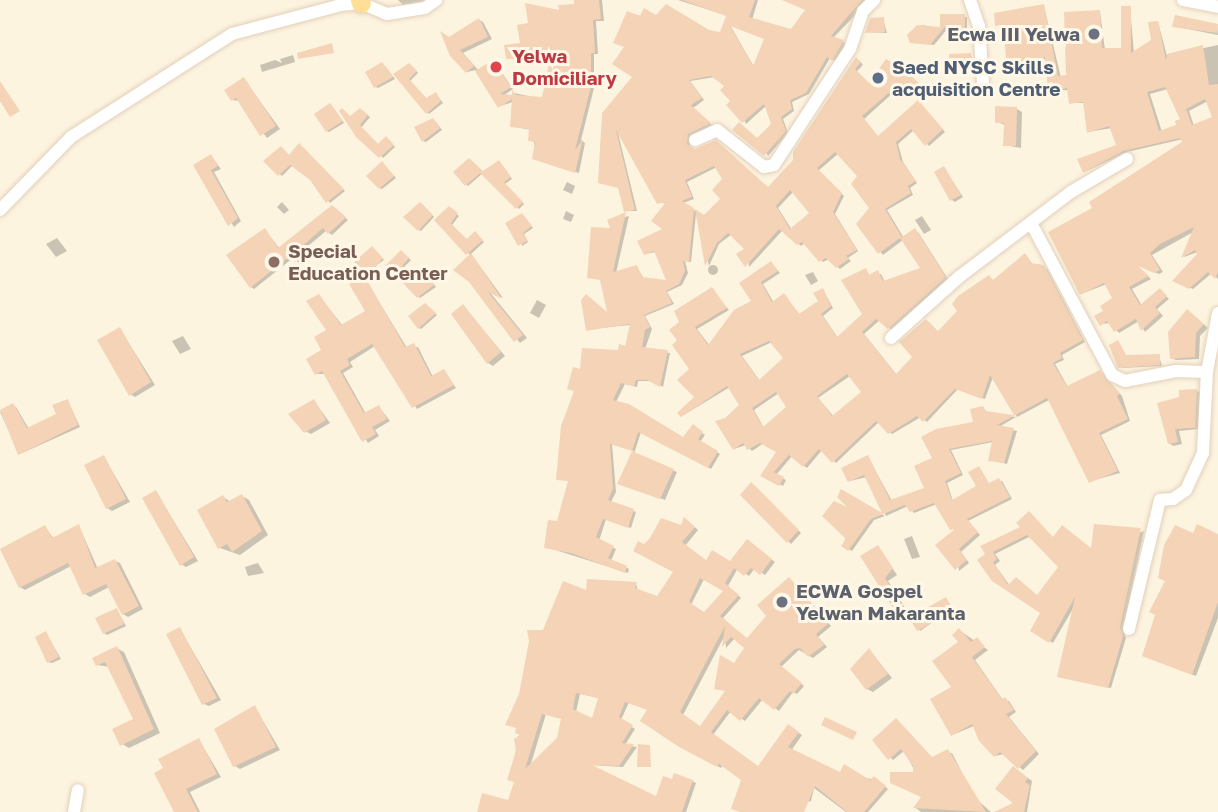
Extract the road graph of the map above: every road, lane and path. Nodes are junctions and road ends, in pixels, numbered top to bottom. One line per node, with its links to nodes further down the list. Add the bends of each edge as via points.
1 (436, 0): 5 (street, via 425,8 387,14)
2 (874, 0): 8 (street, via 863,12 850,49 774,165 764,167 717,130)
3 (970, 0): 7 (street, via 979,26)
4 (1183, 0): 6 (street)
5 (360, 1): 10 (street, via 268,22 216,41 71,137)
6 (1218, 7)
7 (983, 83)
8 (695, 140)
9 (1127, 159): 11 (street)
10 (0, 210)
11 (1031, 223): 13 (street, via 959,277); 14 (street, via 1112,375 1125,381)
12 (1218, 313): 14 (street)
13 (891, 338)
14 (1207, 372): 15 (street, via 1203,453 1186,490 1173,499 1160,500)
15 (1129, 629)
16 (78, 790): 17 (street)
17 (74, 812)

